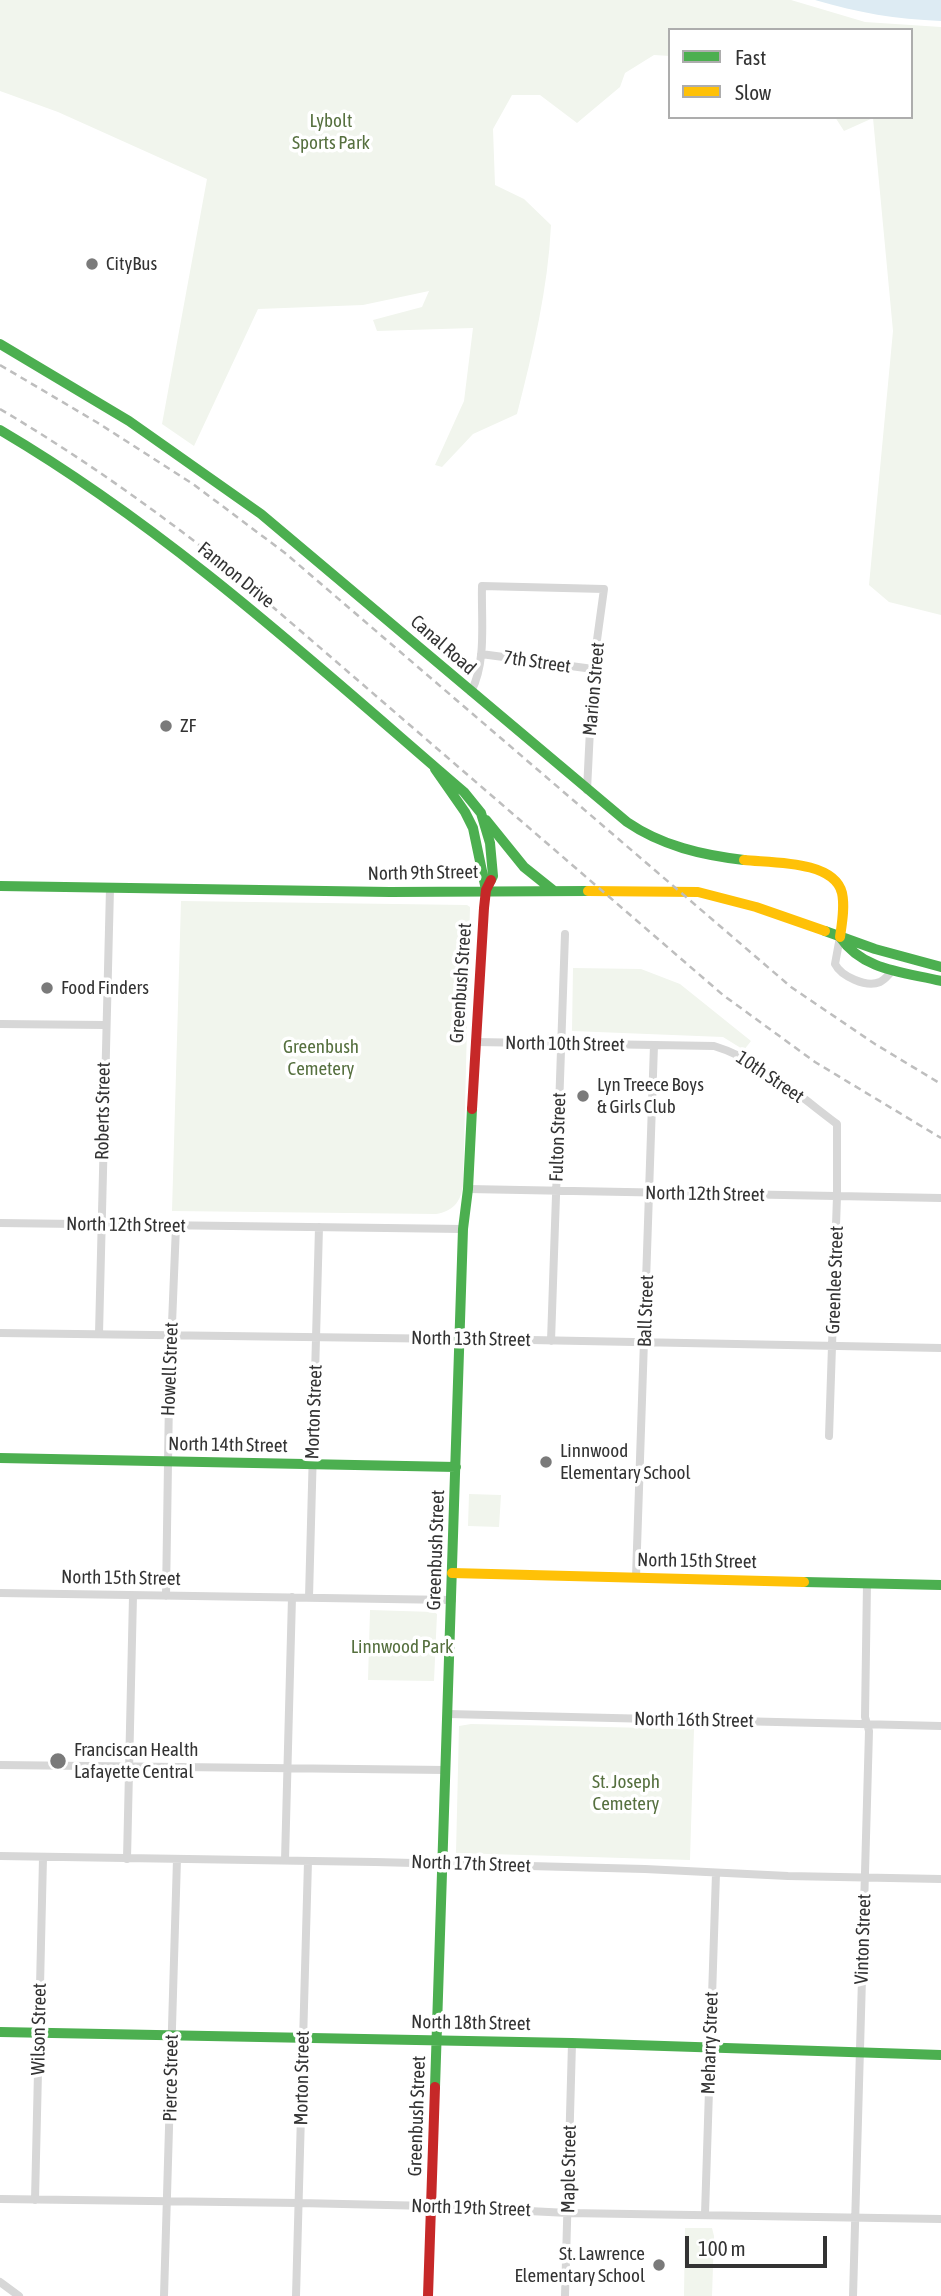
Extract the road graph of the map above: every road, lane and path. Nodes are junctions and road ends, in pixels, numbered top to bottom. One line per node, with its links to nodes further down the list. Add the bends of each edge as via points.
1 (0, 344): 5 (main road, Canal Road, via 129,421 261,514)
2 (0, 430): 6 (main road, Fannon Drive, via 122,508 234,594)
3 (481, 654): 4 (street, 7th Street); 4 (street, Marion Street, via 482,586 604,589); 5 (street)
4 (593, 669): 7 (street, Marion Street)
5 (471, 692): 7 (main road, Canal Road)
6 (435, 769): 8 (main road, Fannon Drive); 11 (main road, Fannon Drive, via 476,832)
7 (587, 790): 14 (main road, Canal Road, via 628,823 670,844 717,857 825,871 841,889)
8 (481, 813): 11 (main road, Fannon Drive, via 493,876); 12 (main road, via 519,864)
9 (0, 886): 10 (main road, North 9th Street)
10 (110, 888): 11 (main road, North 9th Street); 19 (street, Roberts Street)
11 (486, 890): 12 (main road, North 9th Street); 20 (main road, Greenbush Street)
12 (554, 891): 14 (main road, North 9th Street, via 698,892)
13 (565, 934): 21 (street, Fulton Street)
14 (840, 937): 15 (main road, North 9th Street); 16 (main road, North 9th Street, via 852,953); 16 (street, via 835,964 843,973 871,983 883,980)
15 (941, 967)
16 (893, 970): 17 (main road, North 9th Street)
17 (941, 981)
18 (0, 1024): 19 (street)
19 (106, 1025): 30 (street, Roberts Street)
20 (475, 1042): 21 (street, North 10th Street); 24 (main road, Greenbush Street)
21 (562, 1044): 22 (street, North 10th Street); 25 (street, Fulton Street)
22 (654, 1045): 23 (street, 10th Street, via 714,1046 731,1051); 26 (street, Ball Street)
23 (837, 1125): 27 (street, Greenlee Street)
24 (468, 1189): 25 (street, North 12th Street); 33 (main road, Greenbush Street)
25 (556, 1191): 26 (street, North 12th Street); 39 (street, Fulton Street)
26 (650, 1194): 27 (street, North 12th Street); 40 (street, Ball Street)
27 (837, 1196): 28 (street, North 12th Street); 41 (street, Greenlee Street)
28 (941, 1198)
29 (0, 1223): 30 (street, North 12th Street)
30 (100, 1224): 31 (street, North 12th Street); 35 (street, Roberts Street)
31 (176, 1226): 32 (street, North 12th Street); 36 (street, Howell Street)
32 (319, 1227): 33 (street, North 12th Street); 37 (street, Morton Street)
33 (463, 1229): 38 (main road, Greenbush Street)
34 (0, 1333): 35 (street, North 13th Street)
35 (99, 1334): 36 (street, North 13th Street)
36 (171, 1335): 37 (street, North 13th Street); 45 (street, Howell Street)
37 (317, 1338): 38 (street, North 13th Street); 46 (street, Morton Street)
38 (460, 1339): 39 (street, North 13th Street); 47 (main road, Greenbush Street)
39 (551, 1340): 40 (street, North 13th Street)
40 (645, 1343): 41 (street, North 13th Street); 49 (street, Ball Street)
41 (833, 1346): 42 (street, North 13th Street); 43 (street, Greenlee Street)
42 (941, 1348)
43 (829, 1436)
44 (0, 1458): 45 (main road, North 14th Street)
45 (169, 1461): 46 (main road, North 14th Street); 54 (street, Howell Street)
46 (312, 1464): 47 (main road, North 14th Street); 56 (street, Morton Street)
47 (456, 1467): 48 (main road, Greenbush Street)
48 (452, 1573): 49 (main road, North 15th Street); 57 (main road, Greenbush Street)
49 (636, 1577): 50 (main road, North 15th Street)
50 (867, 1583): 51 (main road, North 15th Street); 59 (street, Vinton Street)
51 (941, 1585)
52 (0, 1593): 53 (street, North 15th Street)
53 (133, 1596): 54 (street, North 15th Street); 62 (street)
54 (166, 1596): 55 (street, North 15th Street)
55 (292, 1597): 56 (street, North 15th Street); 63 (street)
56 (309, 1597): 57 (street, North 15th Street)
57 (452, 1600): 58 (main road, Greenbush Street)
58 (447, 1714): 59 (street, North 16th Street); 64 (main road, Greenbush Street)
59 (866, 1724): 60 (street, North 16th Street); 73 (street, Vinton Street)
60 (941, 1726)
61 (0, 1765): 62 (street)
62 (129, 1766): 63 (street); 67 (street)
63 (288, 1767): 64 (street); 69 (street)
64 (446, 1770): 71 (main road, Greenbush Street)
65 (0, 1856): 66 (street, North 17th Street)
66 (43, 1858): 67 (street, North 17th Street); 76 (street, Wilson Street)
67 (127, 1859): 68 (street, North 17th Street)
68 (177, 1859): 69 (street, North 17th Street); 77 (street, Pierce Street)
69 (285, 1860): 70 (street, North 17th Street)
70 (307, 1861): 71 (street, North 17th Street); 78 (street, Morton Street)
71 (443, 1863): 72 (street, North 17th Street); 79 (main road, Greenbush Street)
72 (716, 1872): 73 (street, North 17th Street); 81 (street, Meharry Street)
73 (865, 1877): 74 (street, North 17th Street); 82 (street, Vinton Street)
74 (941, 1879)
75 (0, 2032): 76 (main road, North 18th Street)
76 (39, 2034): 77 (main road, North 18th Street); 85 (street, Wilson Street)
77 (172, 2035): 78 (main road, North 18th Street); 86 (street, Pierce Street)
78 (303, 2036): 79 (main road, North 18th Street); 87 (street, Morton Street)
79 (437, 2040): 80 (main road, North 18th Street); 88 (main road, Greenbush Street)
80 (572, 2043): 81 (main road, North 18th Street); 89 (street, Maple Street)
81 (710, 2047): 82 (main road, North 18th Street); 90 (street, Meharry Street)
82 (858, 2052): 83 (main road, North 18th Street); 91 (street, Vinton Street)
83 (941, 2055)
84 (0, 2199): 85 (street, North 19th Street)
85 (35, 2200): 86 (street, North 19th Street)
86 (168, 2202): 87 (street, North 19th Street); 95 (street, Pierce Street)
87 (299, 2203): 88 (street, North 19th Street); 96 (street, Morton Street)
88 (431, 2206): 89 (street, North 19th Street); 97 (main road, Greenbush Street)
89 (568, 2213): 90 (street, North 19th Street); 98 (street, Maple Street)
90 (705, 2214): 91 (street, North 19th Street)
91 (856, 2218): 92 (street, North 19th Street); 99 (street, Vinton Street)
92 (941, 2219)
93 (0, 2282): 94 (street)
94 (19, 2296)
95 (164, 2296)
96 (296, 2296)
97 (429, 2296)
98 (565, 2296)
99 (853, 2296)

